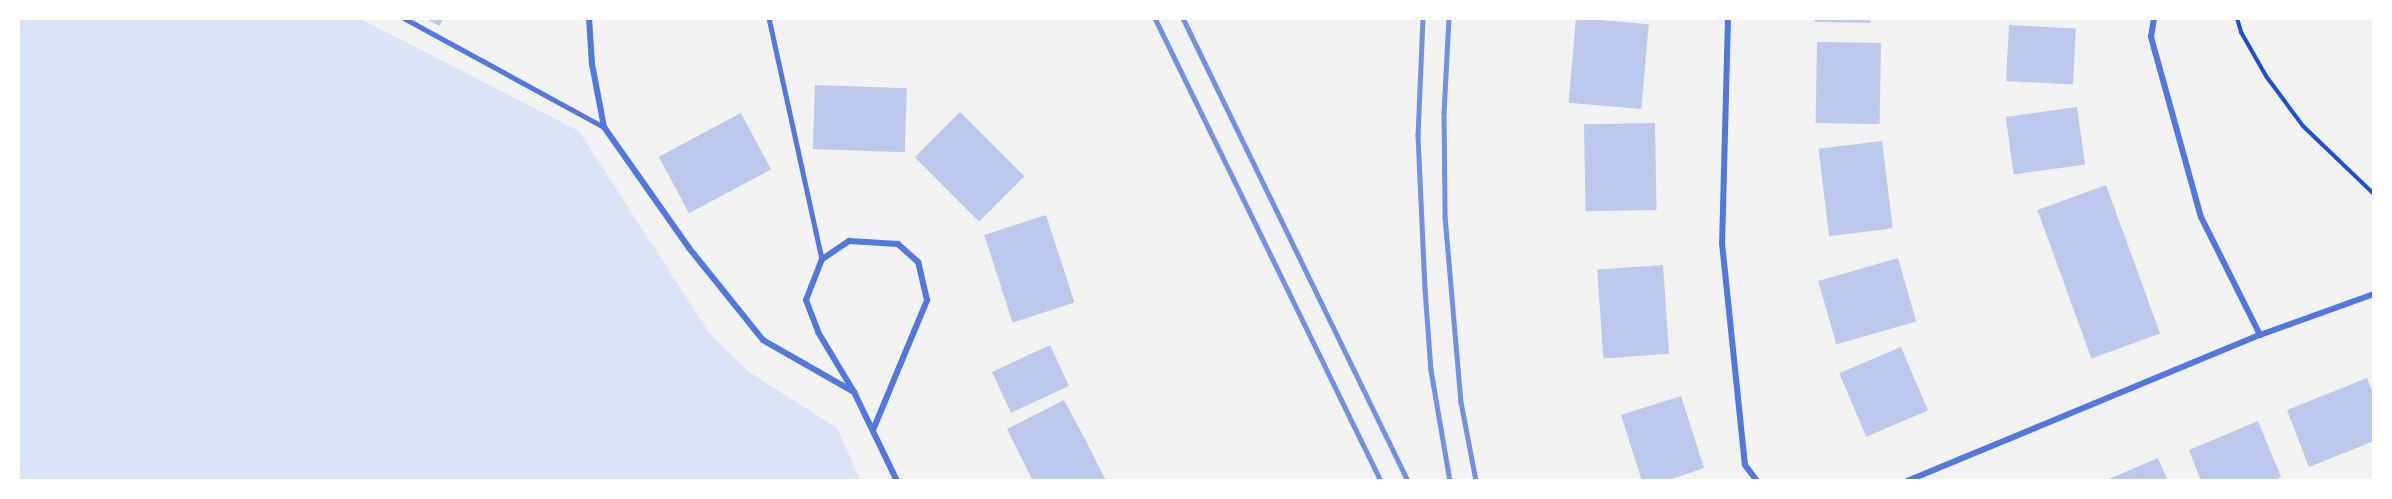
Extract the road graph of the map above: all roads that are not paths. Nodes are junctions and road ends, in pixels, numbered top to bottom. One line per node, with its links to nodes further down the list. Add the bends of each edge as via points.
1 (404, 18): 6 (lane)
2 (590, 18): 6 (street, via 592,64)
3 (769, 18): 7 (lane)
4 (1728, 18): 13 (street, via 1722,243 1744,465)
5 (2154, 18): 9 (street, via 2151,37 2200,217)
6 (604, 128): 10 (street, via 689,248 763,340)
7 (822, 259): 10 (street, via 806,300 818,332); 11 (street, via 849,242 898,244 918,262 927,300)
8 (2374, 294): 9 (street)
9 (2260, 335): 14 (street)
10 (854, 392): 11 (street)
11 (873, 430): 12 (street)
12 (897, 481)
13 (1757, 481)
14 (1907, 481)

